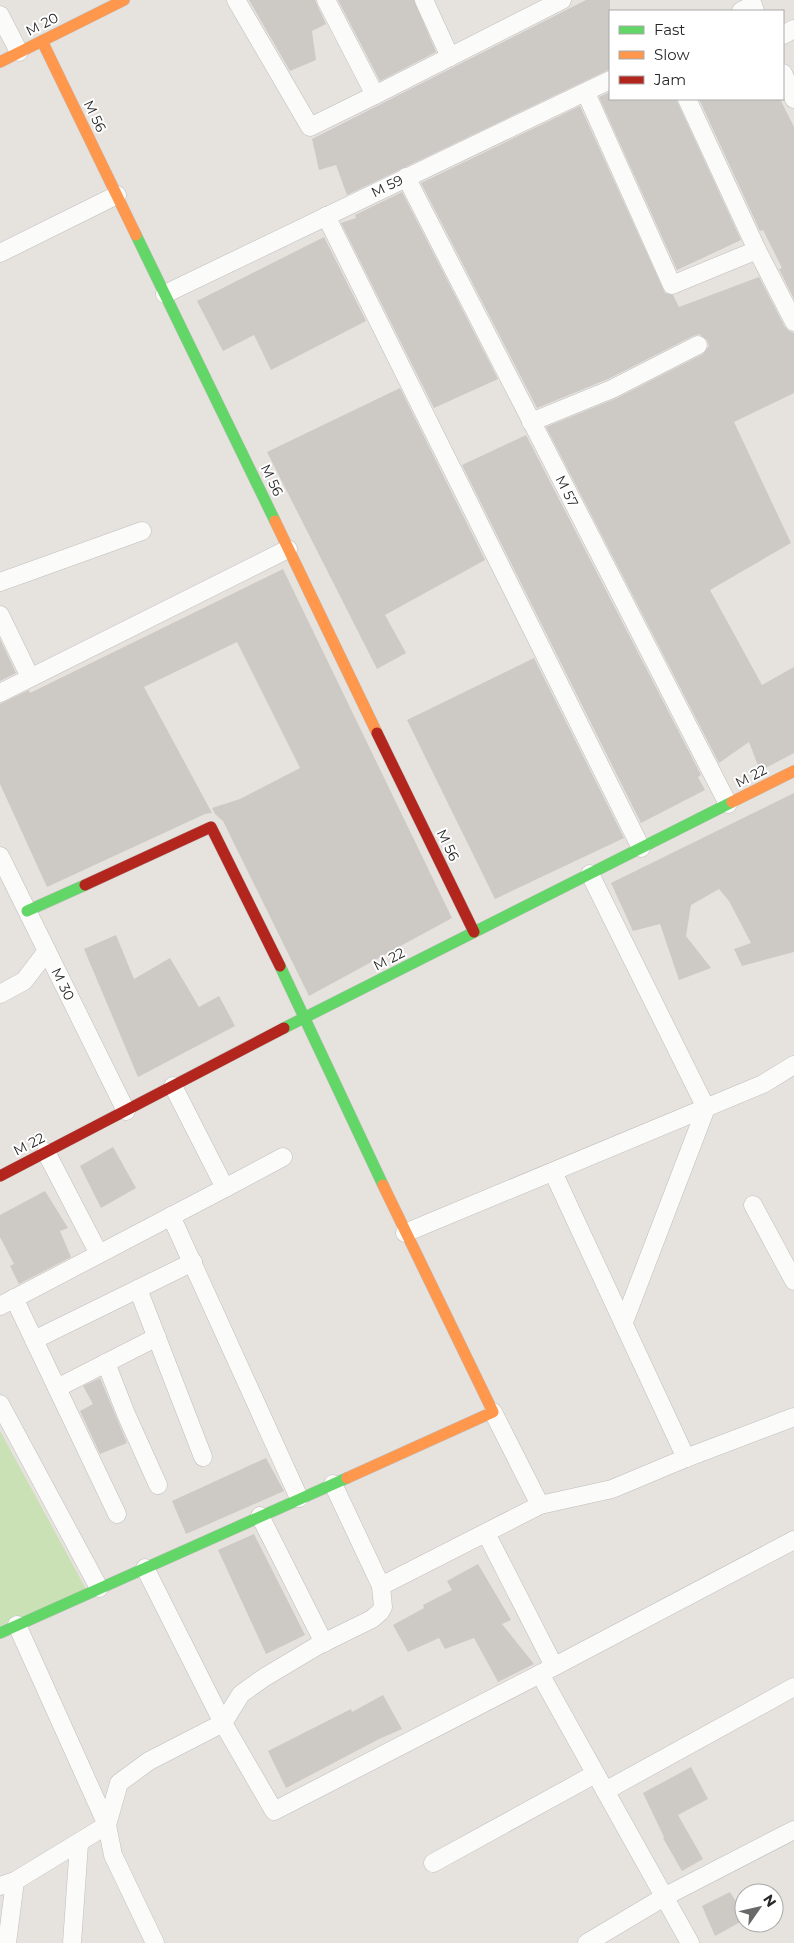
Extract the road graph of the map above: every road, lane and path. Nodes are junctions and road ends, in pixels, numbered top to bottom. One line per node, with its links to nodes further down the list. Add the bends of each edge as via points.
1 (124, 0): 7 (street, M 20)
2 (236, 0): 14 (street, via 310,127)
3 (326, 0): 14 (street)
4 (424, 0): 9 (street)
5 (562, 0): 9 (street)
6 (0, 14): 8 (street)
7 (42, 41): 8 (street, M 20); 18 (street, M 56)
8 (19, 52): 10 (street, M 20)
9 (450, 57): 14 (street)
10 (0, 62)
11 (784, 75): 15 (street)
12 (609, 81): 13 (street, M 59)
13 (586, 93): 17 (street, M 59); 20 (street, via 672,285)
14 (375, 95)
15 (794, 99)
16 (687, 100): 20 (street)
17 (406, 177): 19 (street, M 59); 25 (street, M 57)
18 (117, 195): 21 (street); 22 (street, M 56)
19 (326, 216): 22 (street, M 59); 34 (street)
20 (758, 250): 23 (street)
21 (0, 253)
22 (165, 294): 27 (street, M 56)
23 (794, 322)
24 (698, 345): 25 (street, via 612,389)
25 (531, 422): 33 (street, M 57)
26 (142, 531): 28 (street)
27 (288, 549): 30 (street); 38 (street, M 56)
28 (0, 582)
29 (0, 615): 30 (street)
30 (30, 677): 31 (street)
31 (0, 693)
32 (794, 771): 33 (street, M 22)
33 (728, 804): 34 (street, M 22)
34 (641, 848): 36 (street, M 22)
35 (0, 856): 37 (street, M 30)
36 (590, 874): 38 (street, M 22); 44 (street)
37 (27, 911): 39 (street, M 30); 41 (street, via 211,827)
38 (474, 932): 41 (street, M 22)
39 (47, 951): 40 (street, via 24,981); 45 (street, M 30)
40 (0, 994)
41 (305, 1018): 43 (street, M 22); 53 (street)
42 (794, 1065): 44 (street, via 763,1084)
43 (173, 1086): 45 (street, M 22); 50 (street)
44 (706, 1108): 48 (street); 59 (street)
45 (126, 1111): 46 (street, M 22)
46 (46, 1152): 49 (street, M 22); 54 (street)
47 (283, 1157): 50 (street)
48 (553, 1172): 53 (street); 59 (street)
49 (0, 1176)
50 (224, 1188): 52 (street)
51 (753, 1205): 56 (street)
52 (171, 1216): 54 (street); 55 (street)
53 (405, 1233): 65 (street)
54 (99, 1254): 58 (street)
55 (192, 1262): 57 (street); 71 (street)
56 (794, 1281)
57 (138, 1288): 60 (street); 61 (street)
58 (7, 1302): 61 (street)
59 (624, 1322): 68 (street)
60 (157, 1337): 62 (street); 67 (street)
61 (34, 1340): 63 (street)
62 (106, 1363): 63 (street); 70 (street)
63 (57, 1388): 73 (street)
64 (0, 1404): 79 (street)
65 (492, 1412): 69 (street); 72 (street)
66 (794, 1417): 68 (street)
67 (203, 1457)
68 (686, 1458): 72 (street, via 612,1489)
69 (333, 1484): 71 (street); 78 (street)
70 (158, 1485)
71 (299, 1498): 74 (street)
72 (540, 1505): 75 (street)
73 (117, 1514)
74 (260, 1516): 77 (street); 82 (street)
75 (486, 1533): 78 (street); 83 (street)
76 (794, 1540): 83 (street)
77 (145, 1568): 79 (street); 85 (street)
78 (381, 1586): 82 (street, via 383,1606 380,1612)
79 (99, 1588): 80 (street)
80 (17, 1625): 81 (street); 88 (street)
81 (0, 1633)
82 (324, 1643): 85 (street, via 241,1694)
83 (547, 1670): 85 (street, via 274,1811); 86 (street)
84 (794, 1688): 87 (street)
85 (223, 1723): 88 (street, via 149,1761 119,1783)
86 (595, 1774): 87 (street); 91 (street)
87 (604, 1791): 93 (street)
88 (107, 1825): 90 (street); 96 (street, via 113,1855)
89 (794, 1830): 93 (street)
90 (79, 1844): 92 (street); 95 (street)
91 (432, 1863)
92 (7, 1884): 94 (street)
93 (664, 1897): 97 (street); 98 (street)
94 (7, 1943)
95 (72, 1943)
96 (154, 1943)
97 (587, 1943)
98 (690, 1943)

